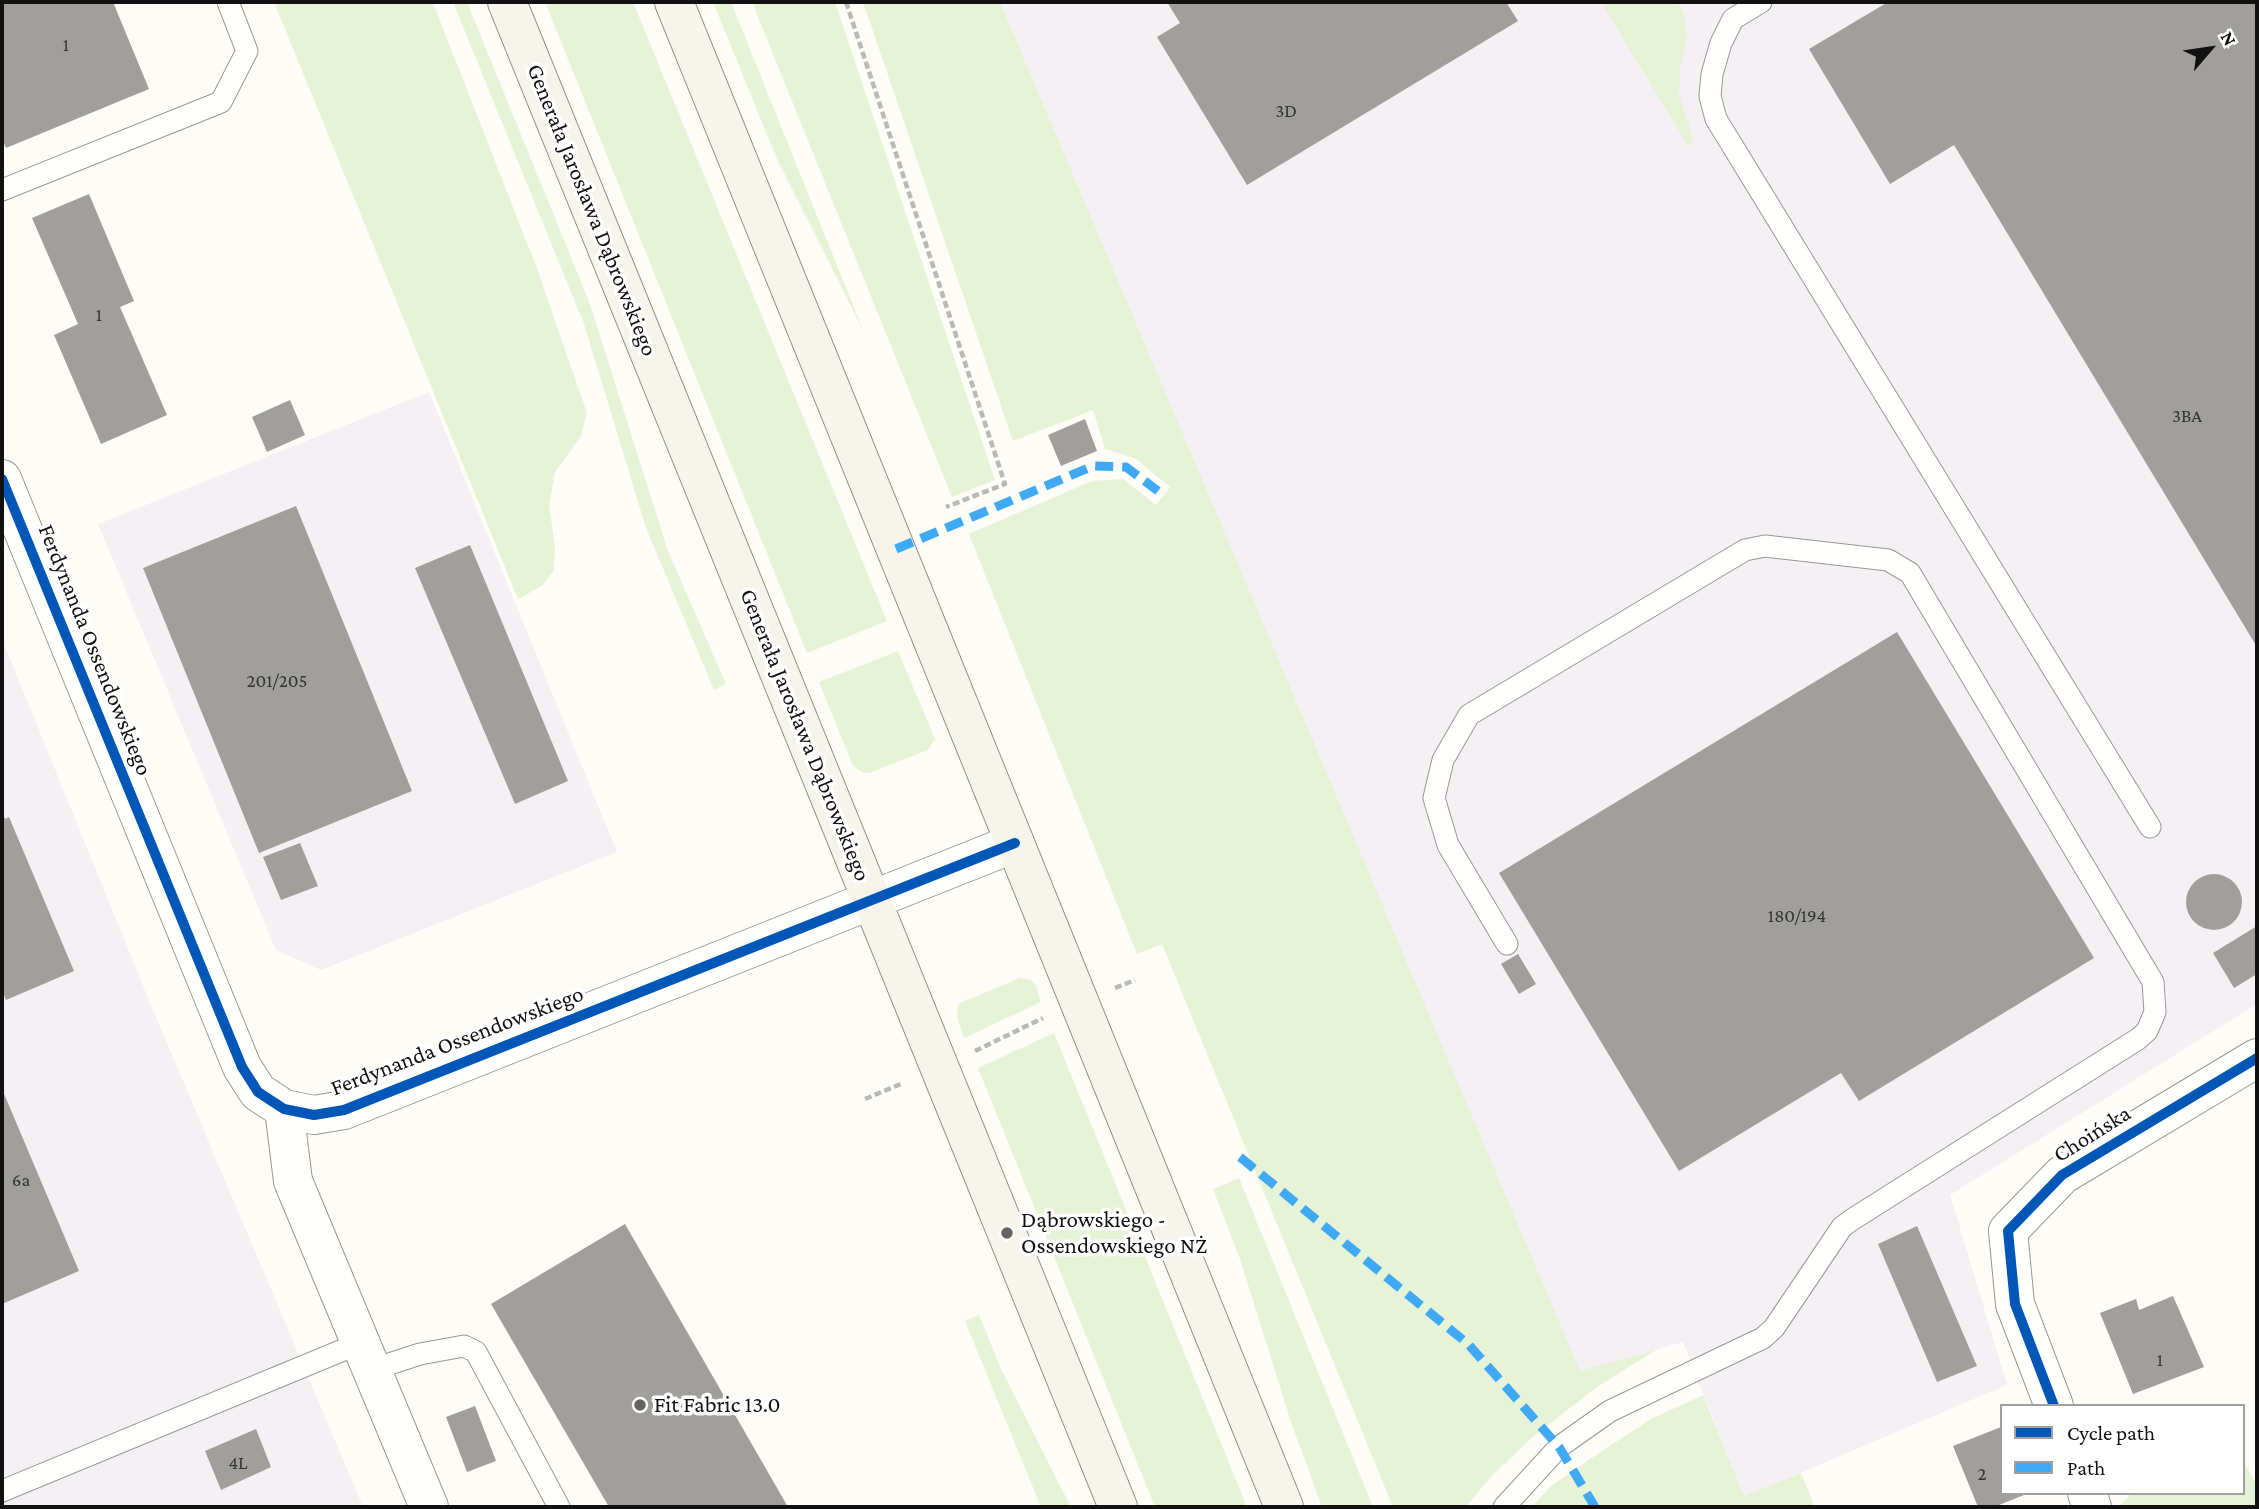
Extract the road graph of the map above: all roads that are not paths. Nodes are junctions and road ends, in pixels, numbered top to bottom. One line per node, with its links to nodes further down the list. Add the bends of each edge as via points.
1 (228, 2): 5 (lane, via 247,51 221,103)
2 (507, 2): 9 (main road, Generała Jarosława Dąbrowskiego)
3 (674, 2): 8 (main road)
4 (1761, 2): 7 (lane, via 1733,19 1721,43 1710,96 1716,119)
5 (2, 190)
6 (2, 479): 12 (street, Ferdynanda Ossendowskiego, via 242,1067 258,1092)
7 (2150, 827)
8 (1015, 843): 9 (street, Ferdynanda Ossendowskiego); 19 (main road)
9 (872, 901): 12 (street, Ferdynanda Ossendowskiego, via 344,1110 314,1115); 18 (main road, Generała Jarosława Dąbrowskiego)
10 (1507, 944): 20 (lane, via 1448,845 1434,798 1443,760 1469,715 1745,550 1765,546 1888,560 1910,573 2153,982 2155,1012 2138,1039 1842,1227 1763,1338 1610,1411 1559,1447)
11 (2257, 1058): 14 (street, Choińska, via 2062,1175 2008,1231 2015,1304)
12 (284, 1110): 13 (street, via 293,1181)
13 (365, 1357): 15 (lane); 16 (street); 17 (lane, via 464,1346 476,1352)
14 (2053, 1404)
15 (2, 1491)
16 (429, 1507)
17 (559, 1507)
18 (1118, 1507)
19 (1284, 1507)
20 (1504, 1507)

